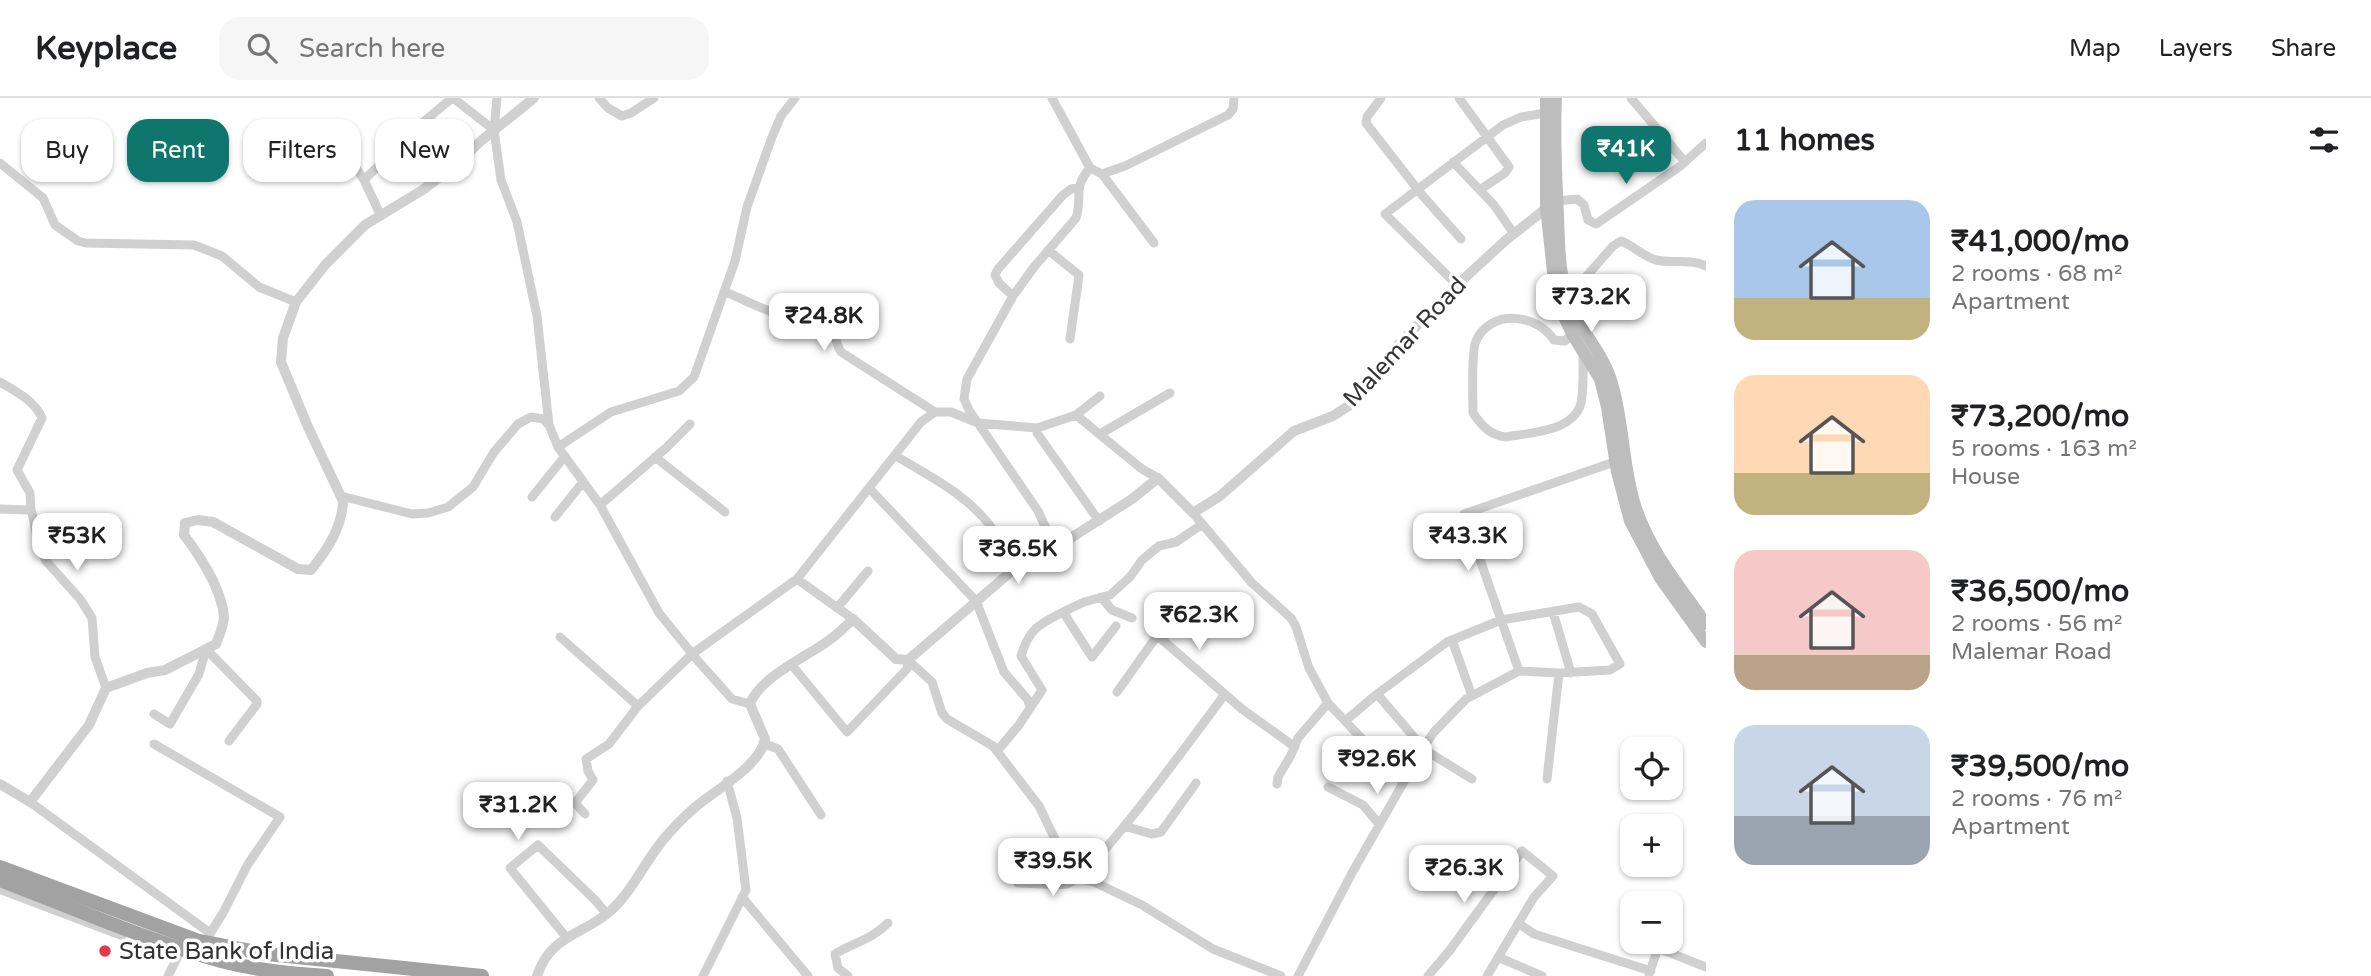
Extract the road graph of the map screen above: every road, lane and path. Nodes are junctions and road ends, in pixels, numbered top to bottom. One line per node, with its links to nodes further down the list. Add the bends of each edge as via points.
1 (452, 98): 15 (street); 24 (street)
2 (497, 98): 15 (street)
3 (534, 98): 15 (street)
4 (599, 98): 5 (street, via 622,116)
5 (654, 98)
6 (795, 98): 37 (street, via 772,137)
7 (1052, 98): 21 (street)
8 (1234, 98): 22 (street, via 1228,116)
9 (1381, 98): 26 (street, via 1366,123)
10 (1459, 98): 16 (street)
11 (1546, 98): 14 (main road)
12 (1556, 98): 28 (main road)
13 (1632, 98): 19 (street)
14 (1546, 113): 16 (street, via 1521,117); 28 (main road)
15 (494, 130): 29 (street, via 424,189); 50 (street, via 501,180 517,222 537,316)
16 (1487, 137): 18 (street); 27 (street, via 1509,167)
17 (1706, 143): 19 (street)
18 (1453, 162): 26 (street); 27 (street)
19 (1685, 162): 28 (street, via 1596,224 1588,220 1577,199)
20 (0, 163): 39 (street, via 43,198 55,225 78,241 194,245 222,256 259,287)
21 (1090, 168): 22 (street); 25 (street)
22 (1102, 174): 32 (street)
23 (361, 175): 24 (street)
24 (364, 180): 29 (street)
25 (1078, 188): 33 (street, via 1076,218); 38 (street, via 1063,195 998,268 999,283)
26 (1418, 188): 31 (street); 36 (street, via 1385,214)
27 (1481, 189): 30 (street)
28 (1551, 204): 30 (street, Malemar Road); 35 (main road); 40 (main road, via 1554,281)
29 (380, 214): 39 (street, via 326,265)
30 (1514, 234): 36 (street, Malemar Road)
31 (1461, 239)
32 (1154, 243)
33 (1048, 250): 38 (street); 41 (street, via 1079,275)
34 (1706, 266): 35 (street, via 1654,260 1621,241 1577,287)
35 (1564, 284): 57 (main road, via 1570,305 1611,381)
36 (1457, 285): 67 (street, Malemar Road, via 1397,346 1353,402 1333,416 1294,431 1220,496)
37 (724, 291): 46 (street, via 780,316 830,321 841,352); 53 (street, via 688,385 611,412)
38 (1013, 296): 48 (street, via 967,379 964,399)
39 (296, 302): 61 (street, via 283,338 281,362)
40 (1572, 334): 42 (main road); 42 (street, via 1565,341 1554,340 1526,318 1494,323 1483,331 1475,343 1473,413 1496,436 1561,425 1581,405)
41 (1070, 339)
42 (1584, 352): 57 (main road, via 1600,379)
43 (0, 382): 65 (street, via 39,410 42,418 17,470 30,493)
44 (1170, 393): 52 (street)
45 (1100, 396): 47 (street)
46 (935, 412): 48 (street, via 951,412); 55 (street, via 921,422)
47 (1076, 415): 48 (street, via 1037,428); 52 (street)
48 (978, 423): 71 (street, via 1038,511)
49 (690, 424): 56 (street)
50 (549, 425): 53 (street); 61 (street, via 538,417 518,424 473,487 448,507 412,514)
51 (1037, 433): 69 (street)
52 (1100, 434): 58 (street)
53 (558, 447): 54 (street)
54 (565, 456): 59 (street); 62 (street)
55 (896, 456): 60 (street); 72 (street, via 957,493 986,520)
56 (655, 457): 63 (street); 66 (street)
57 (1620, 461): 82 (street, via 1464,514); 83 (main road, via 1651,542); 87 (main road, via 1630,521 1660,578)
58 (1158, 478): 67 (street); 69 (street)
59 (583, 482): 63 (street); 68 (street)
60 (869, 488): 74 (street); 76 (street)
61 (341, 496): 88 (street, via 343,514 338,529 311,570 298,569 213,523 185,523 184,536 201,558 224,619 216,644)
62 (532, 497)
63 (600, 505): 89 (street, via 659,613)
64 (0, 509): 65 (street)
65 (31, 512): 95 (street, via 46,561 92,618 95,657)
66 (725, 512)
67 (1193, 513): 70 (street)
68 (555, 517)
69 (1099, 521): 71 (street)
70 (1201, 525): 75 (street, via 1176,542 1159,546 1120,587); 100 (street, via 1252,583 1291,618)
71 (1055, 548): 72 (street)
72 (1013, 570): 76 (street)
73 (868, 571): 77 (street)
74 (797, 579): 77 (street); 89 (street)
75 (1101, 597): 78 (street); 80 (street, via 1112,610)
76 (976, 601): 90 (street); 102 (street, via 1004,672)
77 (837, 608): 81 (street)
78 (1067, 610): 84 (street, via 1065,615 1092,657); 111 (street, via 1033,629 1025,643 1021,656 1042,690)
79 (1553, 611): 82 (street); 94 (street); 94 (street, via 1578,607 1592,614 1620,664 1610,670)
80 (1132, 618)
81 (853, 619): 90 (street, via 896,659); 91 (street)
82 (1501, 620): 86 (street); 92 (street)
83 (1706, 624)
84 (1115, 626)
85 (560, 637): 103 (street)
86 (1452, 640): 98 (street); 99 (street)
87 (1706, 642)
88 (206, 649): 95 (street, via 165,670); 104 (street, via 199,674 170,724); 106 (street, via 257,701)
89 (692, 654): 101 (street, via 732,699); 103 (street)
90 (908, 660): 91 (street, via 907,669 847,732); 111 (street, via 932,682 947,719)
91 (791, 664): 101 (street, via 765,684)
92 (1519, 671): 93 (street); 99 (street)
93 (1559, 673): 94 (street); 113 (street)
94 (1572, 673)
95 (106, 688): 120 (street, via 89,725)
96 (1117, 692): 97 (street, via 1159,637)
97 (1225, 694): 109 (street); 124 (street)
98 (1377, 694): 105 (street); 110 (street)
99 (1472, 696): 110 (street)
100 (1328, 703): 105 (street); 109 (street)
101 (750, 704): 108 (street)
102 (1029, 704)
103 (638, 706): 121 (street, via 609,744 586,759 593,780 575,803)
104 (154, 714)
105 (1345, 721): 115 (street)
106 (229, 741)
107 (154, 744): 135 (street, via 280,817)
108 (765, 744): 114 (street, via 749,765); 122 (street, via 778,750)
109 (1294, 747): 118 (street)
110 (1423, 748): 112 (street); 115 (street)
111 (997, 751): 126 (street, via 1039,806)
112 (1472, 779)
113 (1547, 779)
114 (727, 781): 130 (street, via 737,818 746,890); 131 (street, via 663,840)
115 (1402, 782): 123 (street)
116 (1196, 783): 124 (street, via 1161,832)
117 (0, 784): 120 (street)
118 (1277, 784)
119 (1328, 787): 123 (street, via 1363,805)
120 (30, 802): 135 (street)
121 (585, 814)
122 (821, 815)
123 (1379, 824): 149 (street)
124 (1124, 826): 126 (street)
125 (0, 867): 135 (highway)
126 (1078, 877): 128 (street, via 1067,884); 148 (street, via 1142,905 1213,949)
127 (0, 880): 142 (highway, bridge, via 224,962)
128 (1018, 883)
129 (0, 889): 136 (street)
130 (742, 897): 145 (street); 146 (street)
131 (607, 914): 134 (street); 134 (street, via 538,845 510,868)
132 (888, 923): 147 (street, via 876,935 835,954 838,968)
133 (1518, 923): 137 (street); 139 (street, via 1534,933); 150 (street, via 1553,876 1522,851)
134 (566, 937): 144 (street)
135 (207, 938): 143 (highway, via 267,954)
136 (179, 954): 140 (street); 141 (street)
137 (1498, 957): 151 (street); 152 (street)
138 (1706, 967): 139 (street, via 1658,948)
139 (1650, 973)
140 (168, 976)
141 (262, 976)
142 (327, 976)
143 (482, 976)
144 (537, 976)
145 (703, 976)
146 (808, 976)
147 (848, 976)
148 (1281, 976)
149 (1298, 976)
150 (1428, 976)
151 (1487, 976)
152 (1542, 976)

